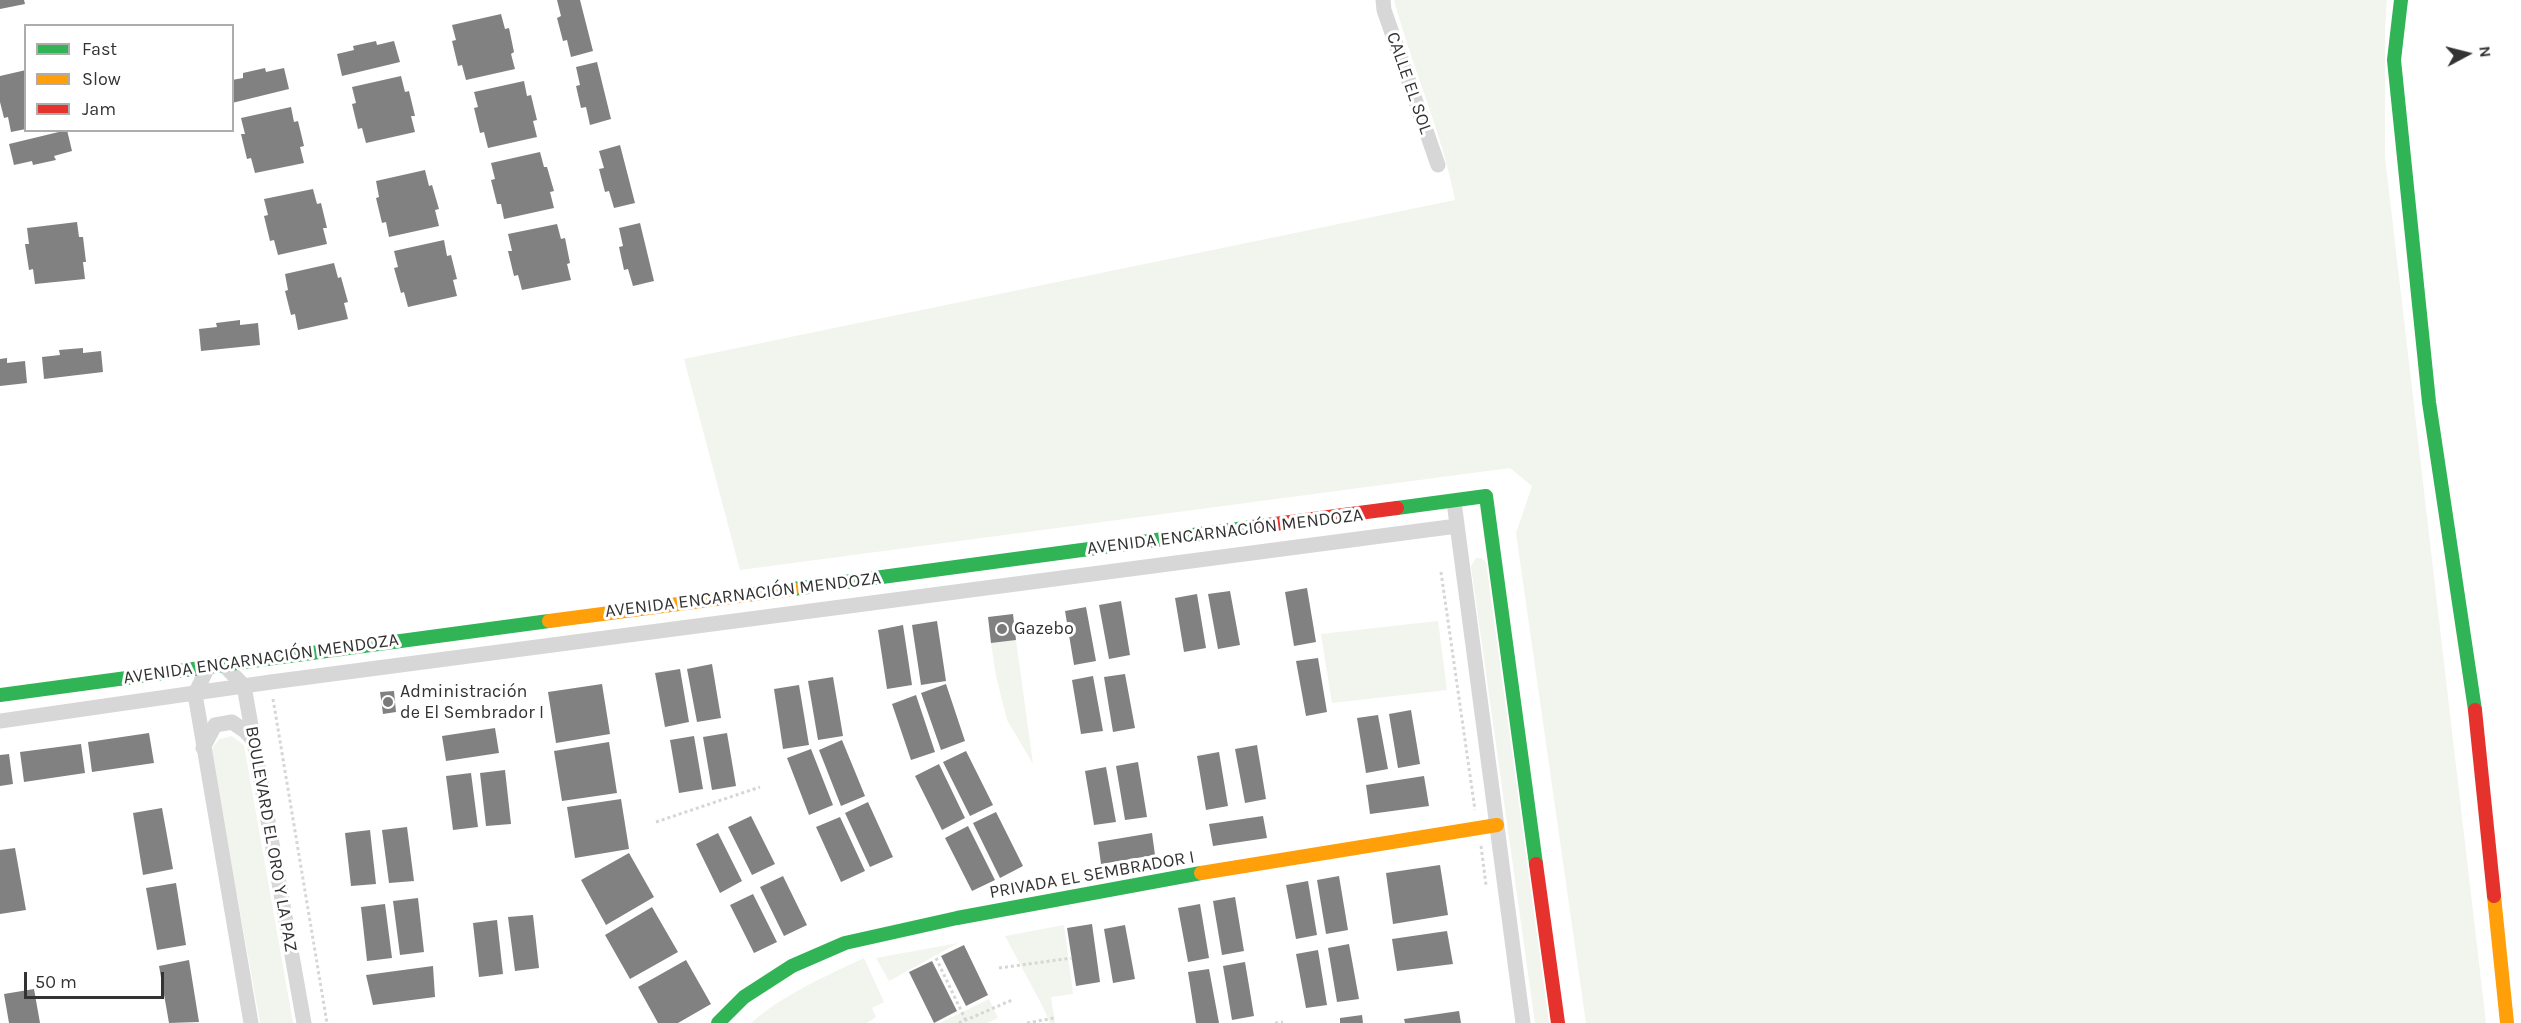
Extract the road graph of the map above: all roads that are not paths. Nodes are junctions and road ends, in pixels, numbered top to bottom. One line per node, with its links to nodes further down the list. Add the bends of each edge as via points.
1 (1383, 0): 3 (street, CALLE EL SOL, via 1383,10)
2 (2401, 0): 19 (street, via 2394,60 2429,402 2473,688)
3 (1438, 165)
4 (1454, 502): 5 (street); 6 (street, AVENIDA ENCARNACIÓN MENDOZA); 18 (street, AVENIDA ENCARNACIÓN MENDOZA, via 1486,496)
5 (1457, 526): 7 (street, AVENIDA ENCARNACIÓN MENDOZA); 13 (street)
6 (215, 664): 7 (street); 8 (street); 9 (street, AVENIDA ENCARNACIÓN MENDOZA)
7 (244, 686): 8 (street, AVENIDA ENCARNACIÓN MENDOZA); 11 (street, BOULEVARD EL ORO Y LA PAZ)
8 (195, 694): 10 (street, AVENIDA ENCARNACIÓN MENDOZA); 12 (street)
9 (0, 695)
10 (0, 721)
11 (254, 741): 12 (street, via 232,722 216,725); 15 (street, BOULEVARD EL ORO Y LA PAZ)
12 (203, 748): 14 (street)
13 (1497, 825): 16 (street, PRIVADA EL SEMBRADOR I, via 1187,875 845,942 792,966 744,997); 17 (street)
14 (250, 1023)
15 (304, 1023)
16 (718, 1023)
17 (1524, 1023)
18 (1558, 1023)
19 (2507, 1023)

